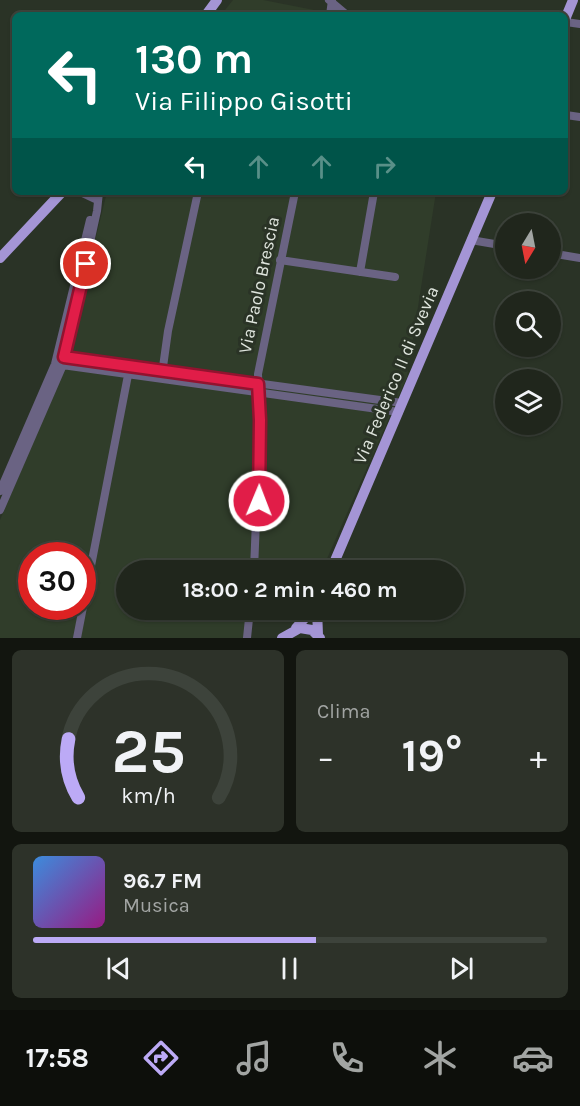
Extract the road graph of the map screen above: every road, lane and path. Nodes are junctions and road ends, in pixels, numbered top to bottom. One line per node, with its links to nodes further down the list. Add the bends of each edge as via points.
1 (331, 1): 2 (street)
2 (344, 12)
3 (59, 195): 12 (main road)
4 (197, 195): 19 (street)
5 (294, 195): 14 (street, Via Paolo Brescia)
6 (373, 195): 15 (street)
7 (491, 195): 9 (main road, Via Federico II di Svevia)
8 (98, 196): 17 (street)
9 (471, 240): 10 (street); 21 (main road, Via Federico II di Svevia)
10 (495, 244)
11 (561, 255): 13 (street)
12 (0, 258)
13 (580, 258)
14 (280, 260): 15 (street); 20 (street, Via Paolo Brescia)
15 (360, 272): 16 (street)
16 (395, 277)
17 (60, 360): 18 (street); 22 (street); 23 (street)
18 (129, 370): 19 (street); 31 (street)
19 (162, 375): 20 (street)
20 (258, 388): 21 (street); 24 (street, Via Paolo Brescia)
21 (400, 407): 25 (main road, Via Federico II di Svevia)
22 (0, 491)
23 (0, 510)
24 (255, 560)
25 (336, 560)
26 (249, 620): 32 (street)
27 (304, 620): 29 (main road)
28 (317, 620): 30 (main road)
29 (296, 628): 30 (main road, via 309,629); 33 (main road)
30 (319, 637)
31 (77, 638)
32 (247, 638)
33 (282, 638)

